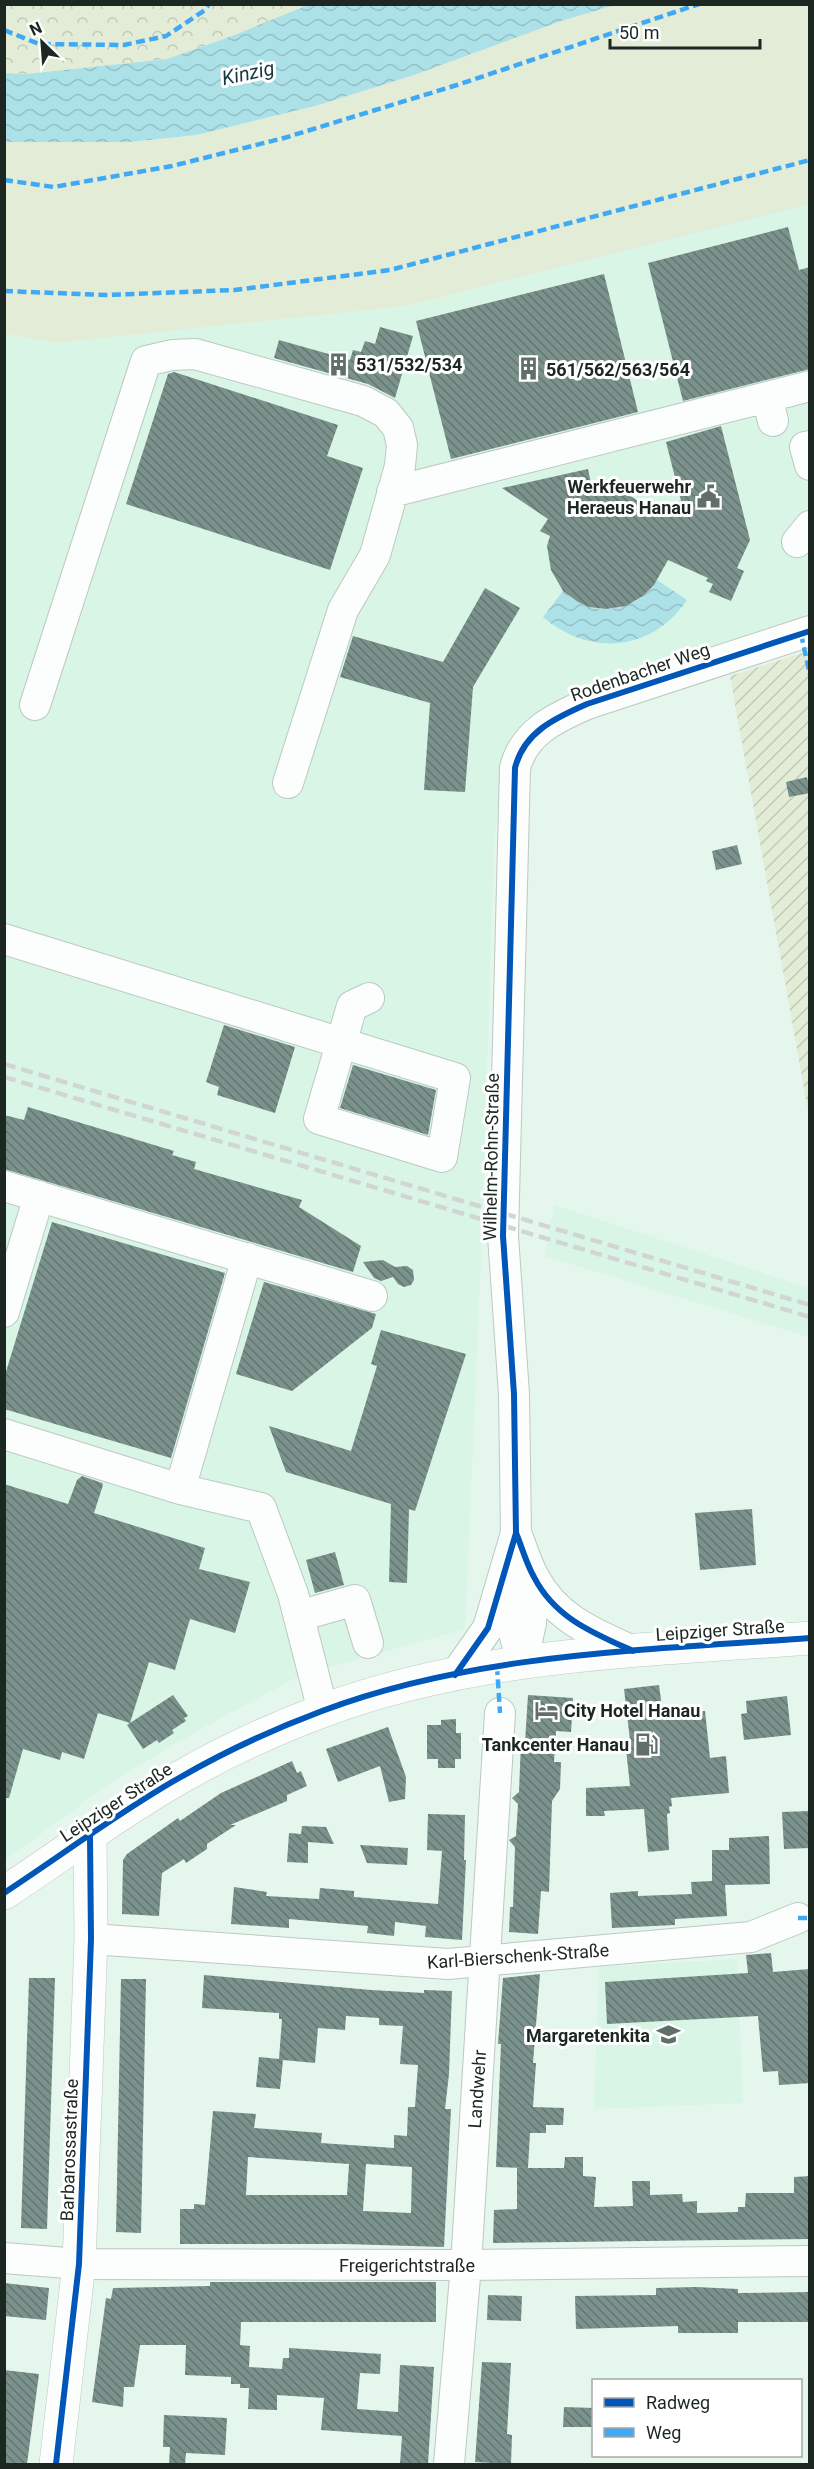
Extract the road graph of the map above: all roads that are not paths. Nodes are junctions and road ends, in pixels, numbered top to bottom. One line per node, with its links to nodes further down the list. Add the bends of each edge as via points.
1 (810, 386): 4 (street, via 770,409)
2 (810, 446): 3 (street, via 806,447)
3 (810, 465)
4 (392, 492): 6 (street, via 402,445 398,428 386,413 363,401 195,354 146,361); 7 (street, via 375,555 343,610)
5 (810, 631): 8 (street, Rodenbacher Weg, via 587,704 539,729 525,744 515,768)
6 (35, 705)
7 (288, 783)
8 (512, 852): 19 (street, Wilhelm-Rohn-Straße, via 503,1236 514,1394)
9 (4, 939): 11 (street)
10 (369, 998): 11 (street, via 352,1006)
11 (341, 1043): 11 (street, via 319,1119 442,1157 455,1078)
12 (4, 1186): 13 (street)
13 (39, 1196): 14 (street); 16 (street)
14 (246, 1258): 15 (street); 18 (street)
15 (372, 1296)
16 (4, 1312)
17 (4, 1434): 18 (street)
18 (180, 1489): 22 (street, via 261,1508)
19 (516, 1533): 20 (street, Wilhelm-Rohn-Straße); 21 (street, Wilhelm-Rohn-Straße)
20 (503, 1573): 26 (street, Wilhelm-Rohn-Straße, via 508,1611); 27 (street, Wilhelm-Rohn-Straße, via 488,1628)
21 (534, 1577): 25 (street, Wilhelm-Rohn-Straße, via 554,1607 566,1617); 26 (street, Wilhelm-Rohn-Straße, via 531,1623)
22 (299, 1616): 24 (street, via 355,1600); 28 (street)
23 (810, 1638): 25 (main road, Leipziger Straße)
24 (368, 1643)
25 (633, 1651): 26 (main road, Leipziger Straße)
26 (522, 1662): 27 (main road, Leipziger Straße)
27 (455, 1675): 28 (main road, Leipziger Straße)
28 (323, 1711): 30 (main road, Leipziger Straße, via 178,1778)
29 (500, 1713): 34 (street, Landwehr)
30 (90, 1836): 31 (main road, Leipziger Straße); 33 (main road, Barbarossastraße)
31 (4, 1893)
32 (798, 1918): 34 (street, Karl-Bierschenk-Straße, via 751,1937)
33 (91, 1939): 34 (street, Karl-Bierschenk-Straße, via 432,1965); 37 (main road, Barbarossastraße)
34 (485, 1961): 38 (street, Landwehr)
35 (4, 2258): 37 (street, Freigerichtstraße)
36 (810, 2261): 38 (street, Freigerichtstraße)
37 (80, 2264): 38 (street, Freigerichtstraße); 39 (main road, Barbarossastraße)
38 (465, 2265): 40 (street, Landwehr)
39 (56, 2464)
40 (449, 2464)

